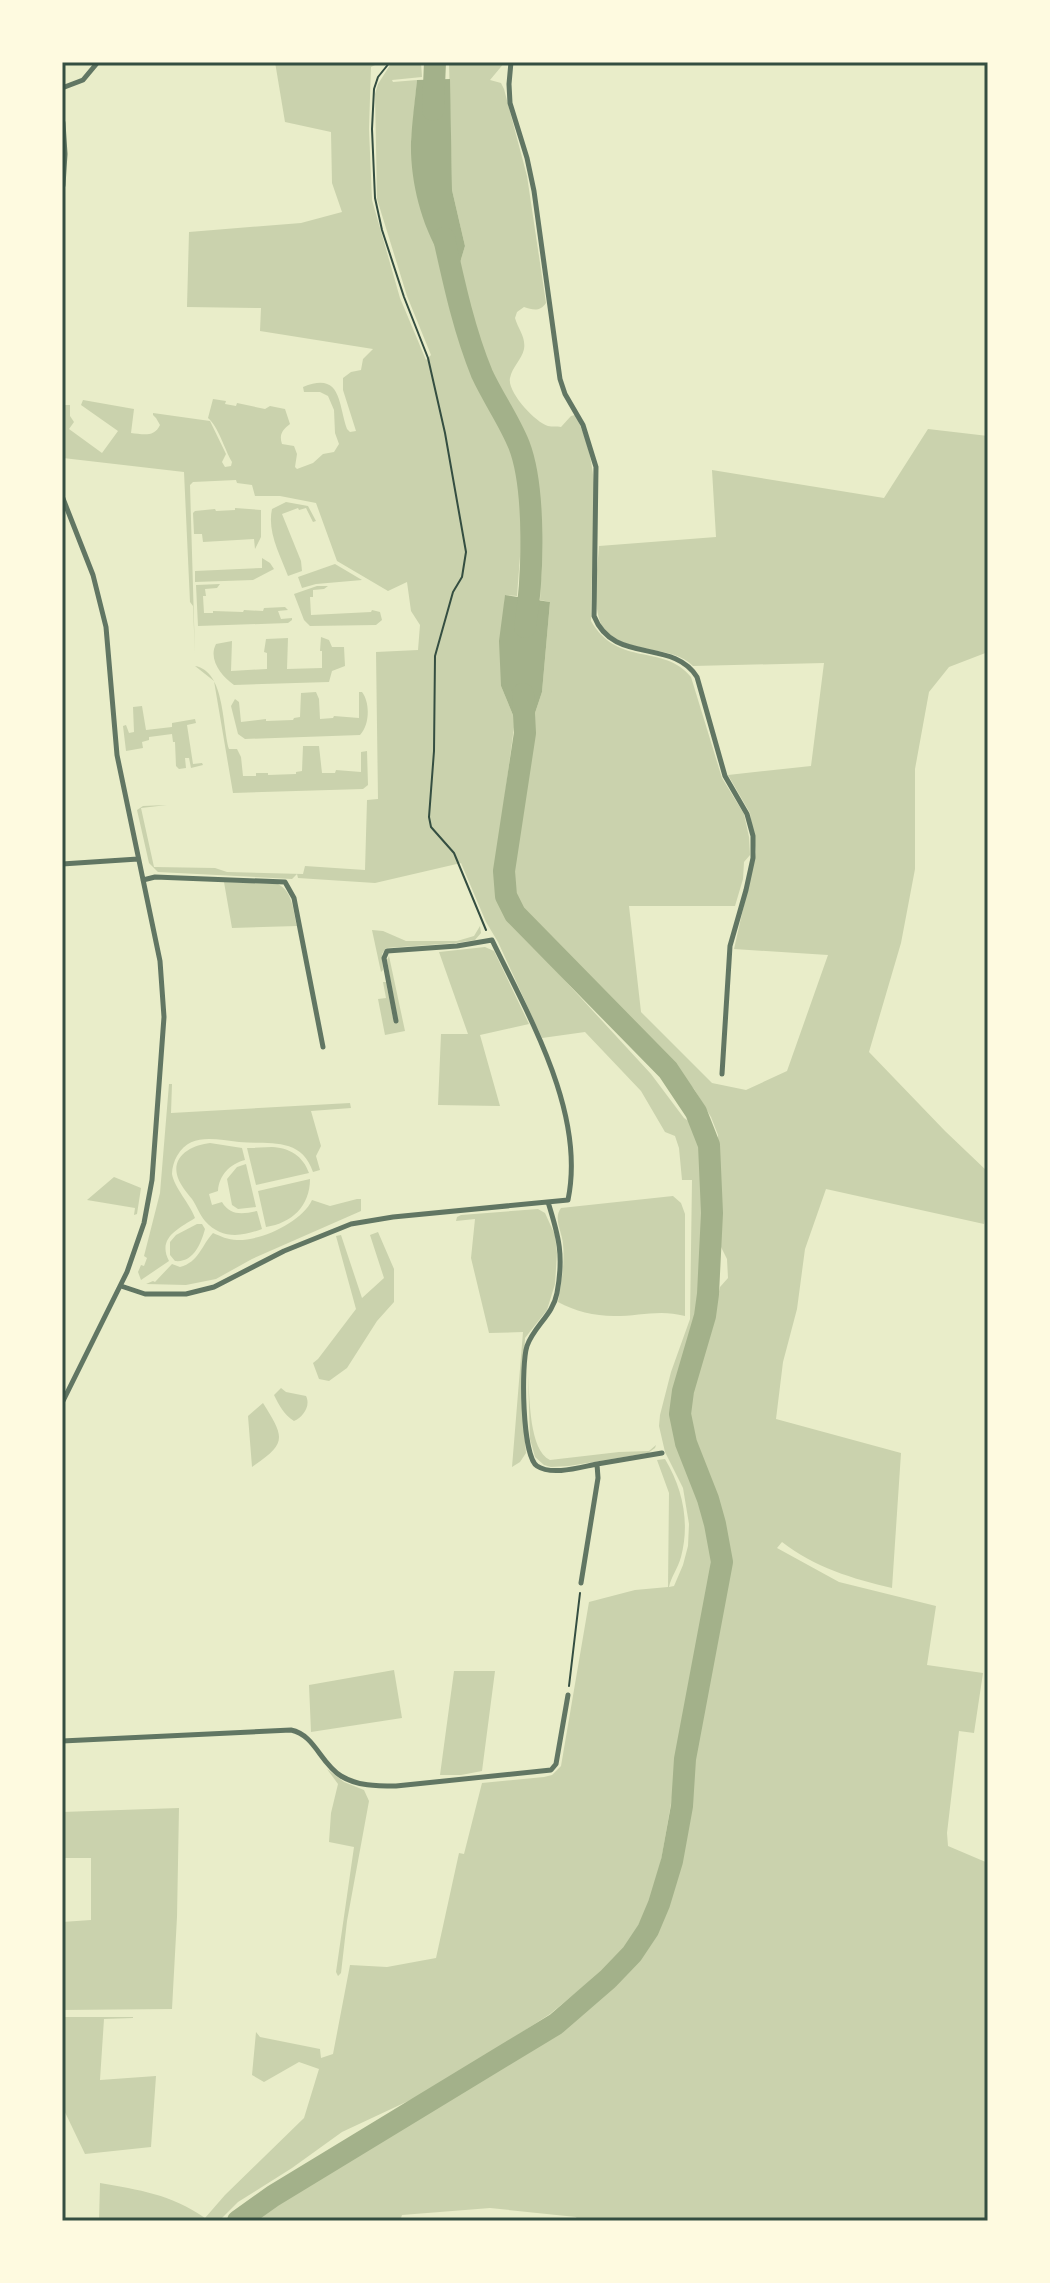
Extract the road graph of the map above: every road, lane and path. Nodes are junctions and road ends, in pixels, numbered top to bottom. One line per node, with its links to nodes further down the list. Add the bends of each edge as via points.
1 (98, 62): 4 (street, via 83,80)
2 (390, 62): 11 (path, via 374,89 375,198 428,358 466,552 435,656 429,817 431,827 454,853)
3 (511, 62): 14 (street, via 510,103 532,183 560,379 596,467 594,616 601,631 618,643 678,659 692,669 725,776 753,836 753,858 730,946)
4 (62, 88)
5 (62, 123): 6 (street)
6 (62, 185)
7 (62, 496): 8 (street, via 103,610 117,755)
8 (138, 859): 9 (street); 10 (street)
9 (62, 864)
10 (143, 880): 13 (street, via 285,882 294,898); 16 (street, via 160,961 163,1047 149,1201)
11 (492, 940): 12 (street, via 387,951); 15 (street, via 565,1106 568,1200)
12 (396, 1021)
13 (323, 1047)
14 (722, 1074)
15 (548, 1202): 16 (street, via 351,1224 214,1287 186,1294 153,1295); 19 (street, via 560,1243 560,1275 551,1311 525,1353 529,1450 533,1462 545,1469)
16 (120, 1286): 17 (street)
17 (62, 1403)
18 (662, 1453): 19 (street)
19 (597, 1464): 20 (street)
20 (581, 1583): 21 (path)
21 (568, 1695): 22 (street, via 551,1770 396,1786 341,1776 307,1737 291,1730)
22 (62, 1741)

